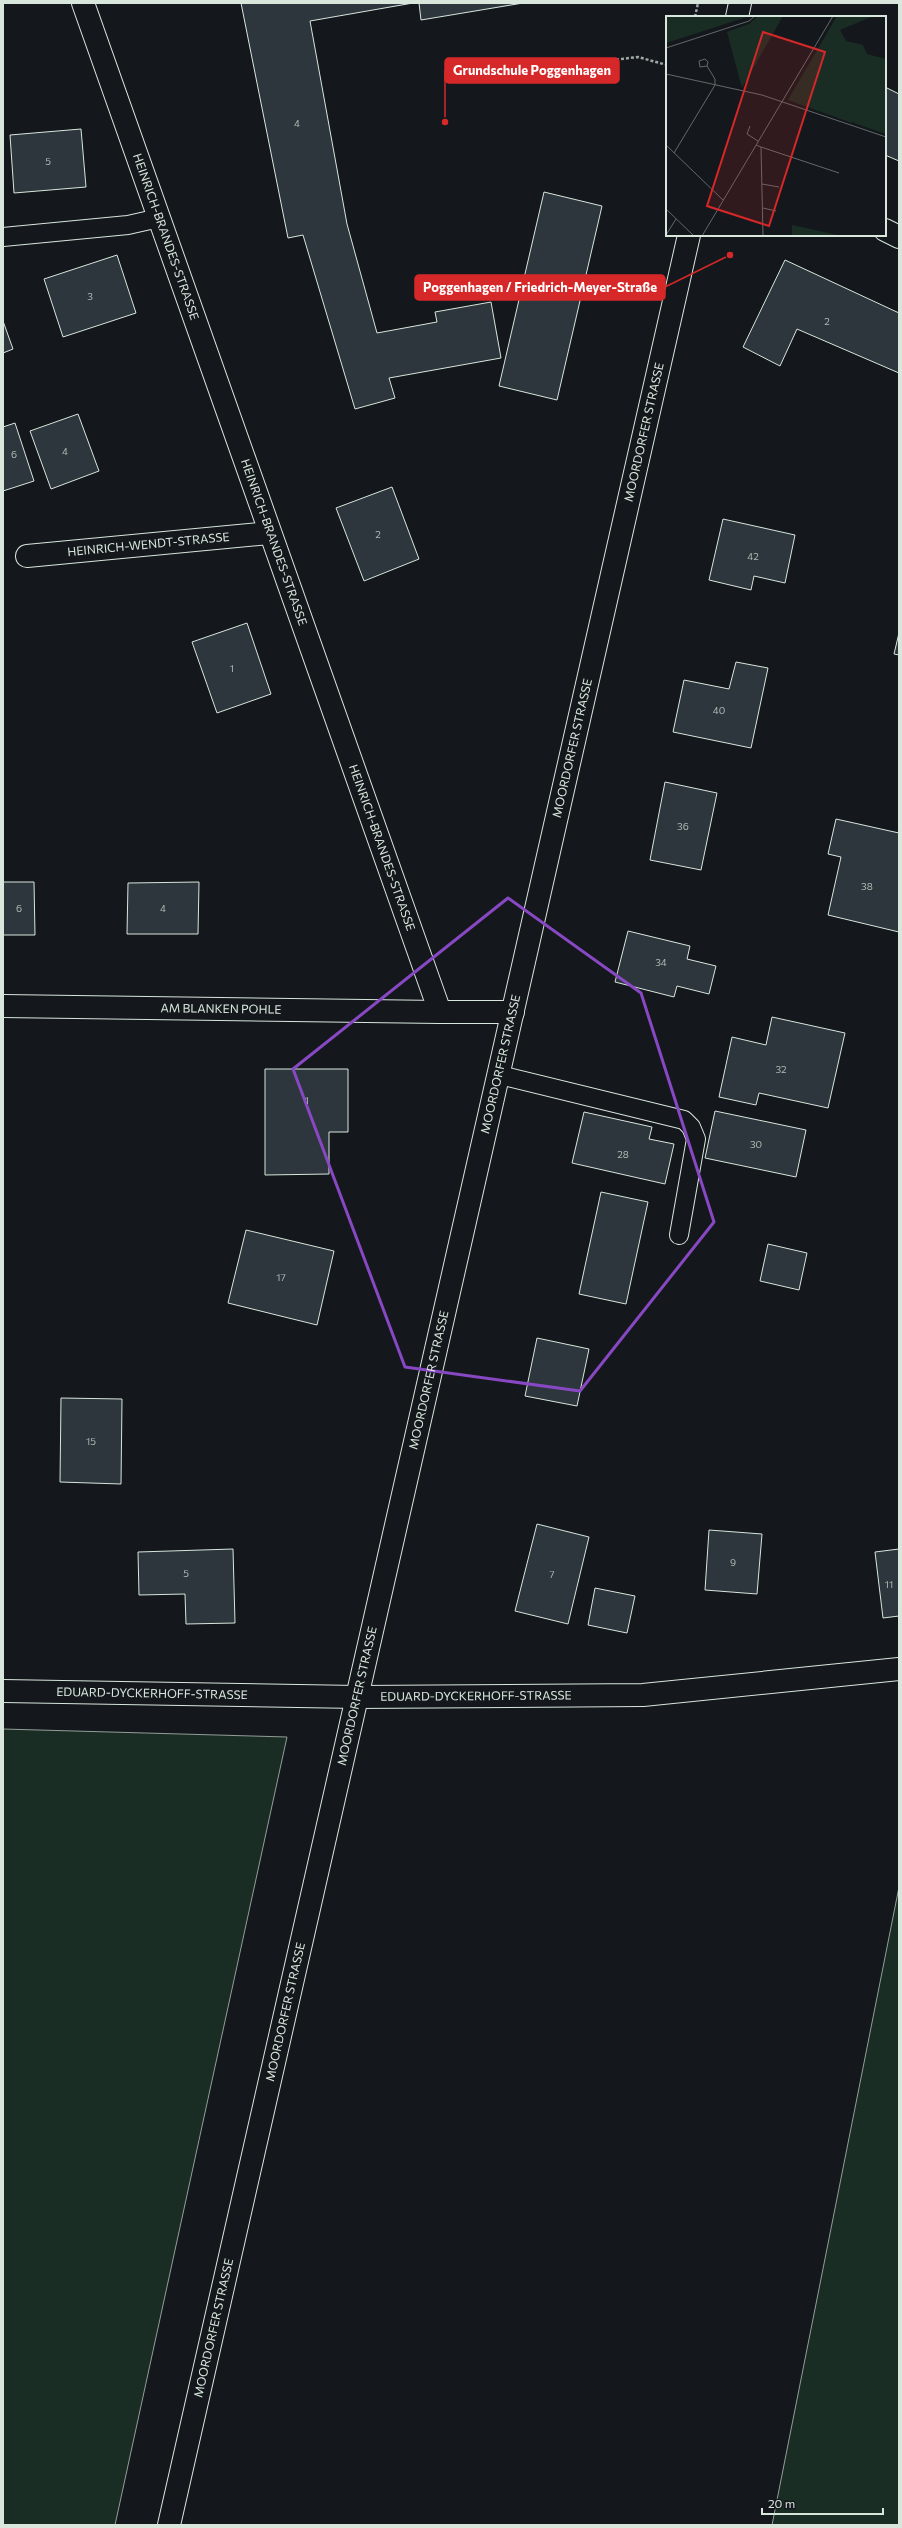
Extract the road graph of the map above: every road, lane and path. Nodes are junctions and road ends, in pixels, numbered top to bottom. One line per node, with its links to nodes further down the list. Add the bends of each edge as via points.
1 (83, 3): 8 (street, HEINRICH-BRANDES-STRASSE)
2 (698, 3): 4 (path)
3 (740, 3): 5 (street)
4 (695, 16)
5 (737, 16)
6 (666, 65): 7 (path, via 638,57)
7 (477, 76)
8 (158, 218): 11 (lane, via 128,225); 13 (street, HEINRICH-BRANDES-STRASSE)
9 (886, 230): 12 (street)
10 (689, 236): 17 (street, MOORDORFER STRASSE)
11 (3, 237)
12 (899, 237)
13 (269, 533): 14 (street, HEINRICH-WENDT-STRASSE); 16 (street, HEINRICH-BRANDES-STRASSE)
14 (27, 556)
15 (3, 1006): 16 (street, AM BLANKEN POHLE)
16 (440, 1012): 17 (street)
17 (513, 1012): 18 (street, MOORDORFER STRASSE)
18 (500, 1075): 19 (lane, via 684,1120 691,1127 696,1139); 22 (street, MOORDORFER STRASSE)
19 (679, 1236)
20 (899, 1669): 22 (street, EDUARD-DYCKERHOFF-STRASSE, via 643,1695)
21 (3, 1691): 22 (street, EDUARD-DYCKERHOFF-STRASSE)
22 (357, 1697): 23 (street, MOORDORFER STRASSE)
23 (169, 2525)

